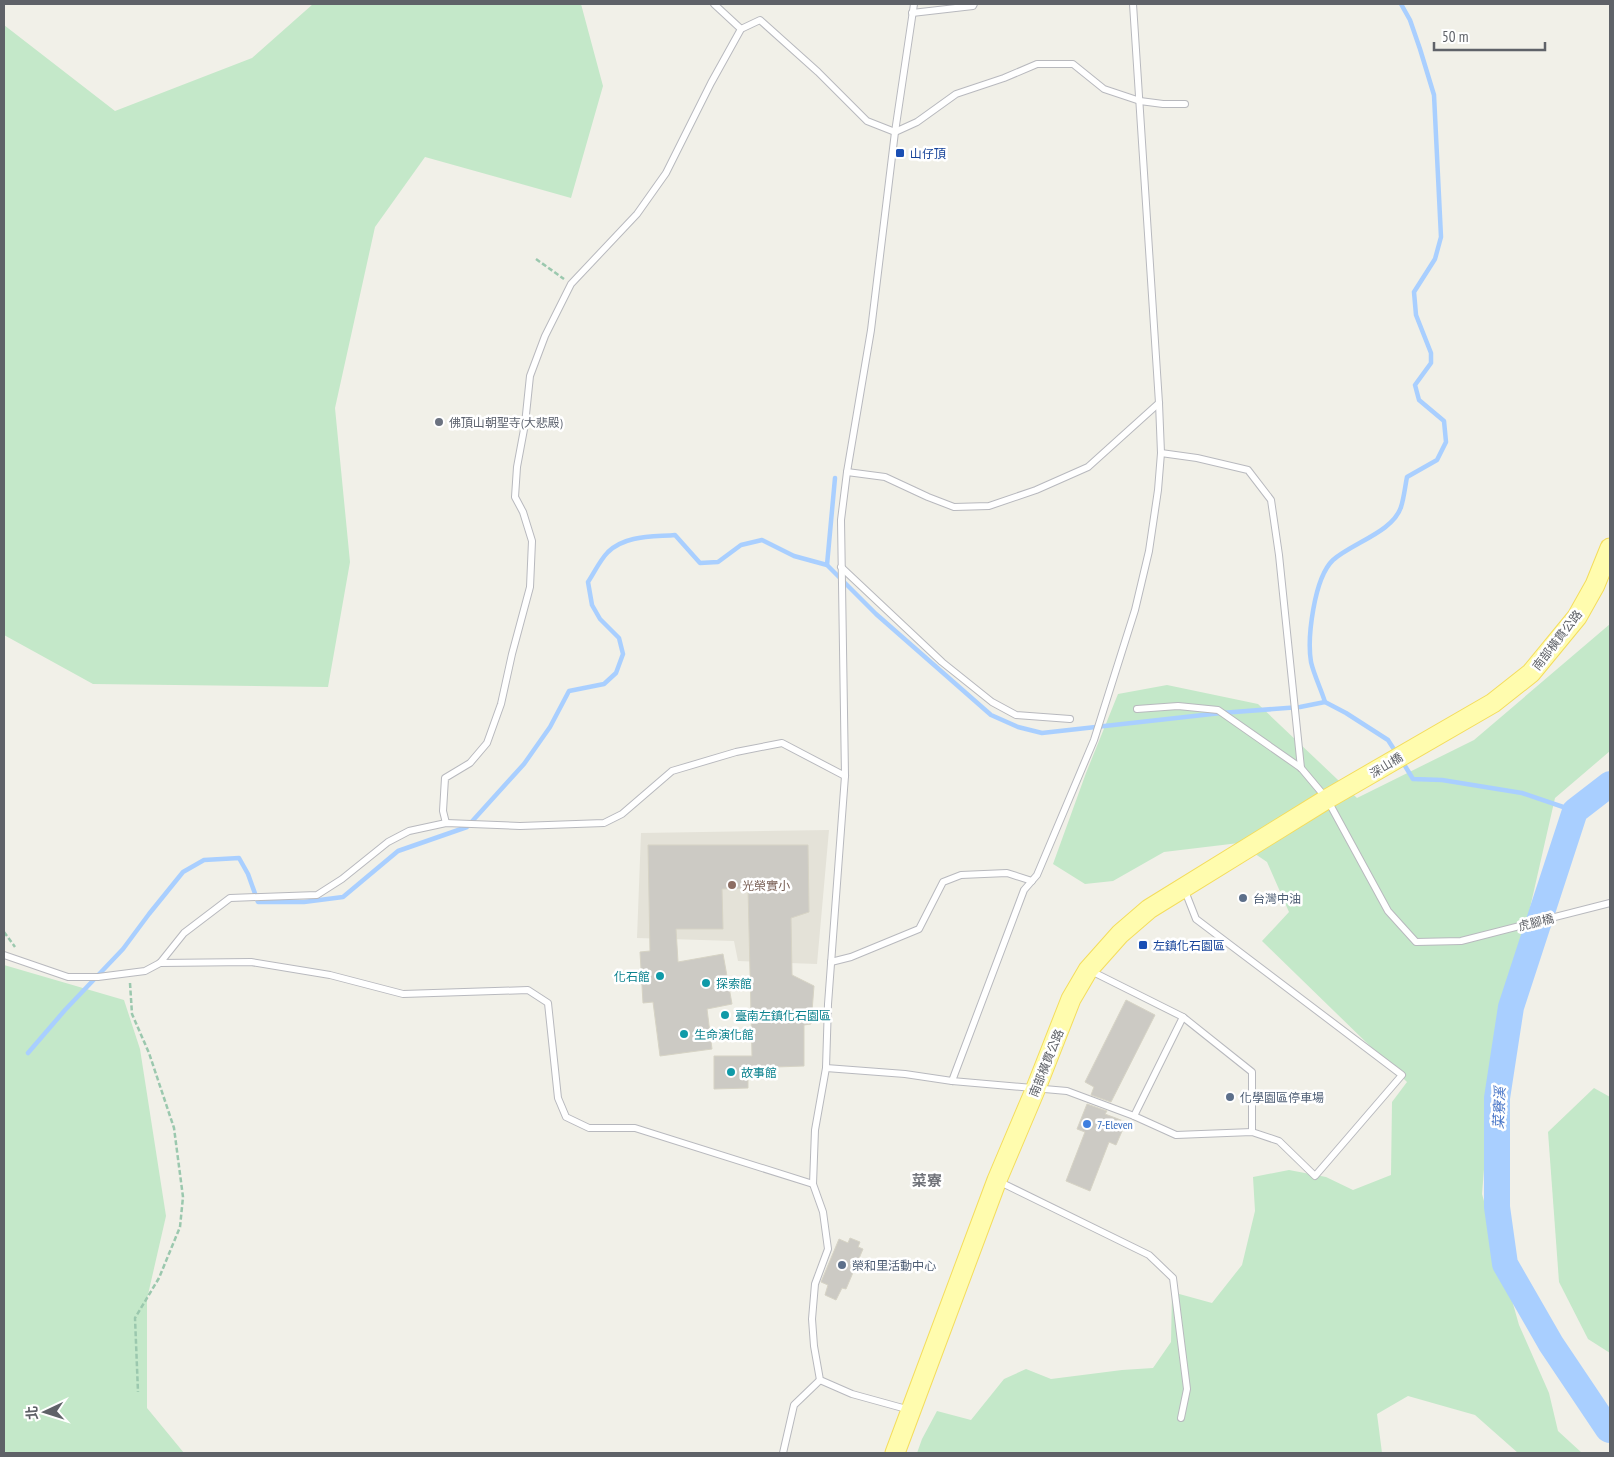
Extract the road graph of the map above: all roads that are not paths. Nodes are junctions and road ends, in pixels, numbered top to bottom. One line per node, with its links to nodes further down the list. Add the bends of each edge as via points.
1 (714, 4): 6 (lane)
2 (914, 4): 5 (lane)
3 (974, 4): 5 (lane)
4 (1132, 4): 7 (lane)
5 (912, 13): 9 (lane)
6 (741, 29): 9 (lane, via 760,20 867,121); 22 (lane, via 666,173 637,214 571,284 545,336 530,376 515,498 532,542 530,587 502,704 487,743 470,762 445,778 443,811)
7 (1140, 101): 8 (lane); 9 (lane, via 1104,89 1073,64 1037,64 956,94 917,122); 10 (lane)
8 (1185, 104)
9 (895, 132): 12 (lane, via 871,330)
10 (1160, 402): 11 (lane); 12 (lane, via 1088,466 1036,490 989,506 954,507 885,477)
11 (1161, 453): 18 (lane, via 1248,470 1271,500); 23 (lane, via 1149,551 1135,610 1094,740)
12 (847, 472): 14 (lane, via 841,520)
13 (1610, 548): 17 (main road, 南部橫貫公路, via 1595,585 1577,616 1531,673 1492,703)
14 (841, 567): 16 (lane, via 942,662 992,702 1016,715); 19 (lane)
15 (1138, 708): 18 (lane, via 1178,706 1218,710)
16 (1070, 718)
17 (1427, 740): 20 (main road, 深山橋)
18 (1301, 768): 21 (lane)
19 (845, 776): 22 (lane, via 782,743 736,752 672,771 622,814 604,823); 27 (lane)
20 (1345, 789): 21 (main road, 南部橫貫公路)
21 (1327, 799): 24 (main road, 南部橫貫公路); 25 (lane, 虎腳橋, via 1388,911 1416,942 1461,940)
22 (446, 824): 28 (lane, via 409,831 388,842 342,879 316,895 230,898 184,932)
23 (1032, 881): 27 (lane, via 1007,873 961,875 943,882 919,929); 32 (lane, via 1024,890)
24 (1183, 887): 29 (main road, 南部橫貫公路, via 1148,909); 35 (lane, via 1196,919 1402,1074 1315,1176 1279,1141)
25 (1610, 903)
26 (4, 955): 28 (lane, via 68,977 129,974 146,971)
27 (831, 962): 31 (lane)
28 (160, 963): 37 (lane, via 252,962 330,975 403,994 528,990 548,1002 558,1098 566,1117 589,1128 635,1128)
29 (1088, 970): 30 (lane); 33 (main road, 南部橫貫公路, via 1071,1000)
30 (1184, 1017): 34 (lane); 35 (lane, via 1252,1072)
31 (826, 1068): 32 (lane); 37 (lane, via 815,1130)
32 (952, 1081): 33 (lane)
33 (1036, 1088): 34 (lane, via 1067,1091); 36 (main road, 南部橫貫公路)
34 (1134, 1116): 35 (lane, via 1176,1135)
35 (1252, 1132)
36 (997, 1180): 39 (main road, 南部橫貫公路); 40 (lane, via 1149,1256 1173,1278 1187,1389)
37 (813, 1184): 38 (lane, via 823,1212 828,1249 815,1284 812,1319)
38 (820, 1380): 39 (lane, via 852,1394); 41 (lane, via 794,1405)
39 (911, 1411): 42 (main road, 南部橫貫公路)
40 (1181, 1418)
41 (783, 1453)
42 (895, 1453)

